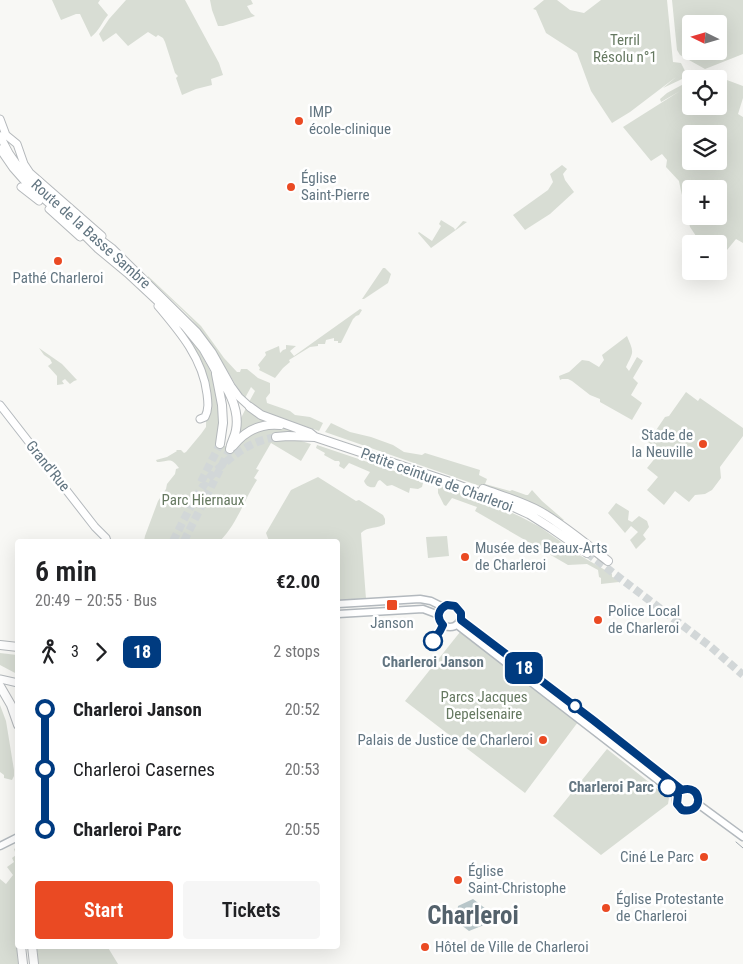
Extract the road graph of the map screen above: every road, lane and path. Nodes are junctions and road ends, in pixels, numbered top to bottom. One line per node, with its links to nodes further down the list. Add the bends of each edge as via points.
1 (0, 119): 5 (main road, via 6,135 17,144 30,173)
2 (0, 136): 5 (main road, Route de la Basse Sambre, via 31,181)
3 (0, 148): 6 (main road, Route de la Basse Sambre, via 28,185)
4 (22, 186): 6 (main road, via 88,244)
5 (112, 248): 10 (main road, Route de la Basse Sambre, via 197,332 235,392)
6 (98, 249): 7 (main road, Route de la Basse Sambre)
7 (127, 272): 8 (main road, Route de la Basse Sambre, via 191,333); 11 (main road, via 160,308 199,365 205,380 208,405 207,414)
8 (216, 372): 12 (highway, via 236,411 237,428 230,449 242,436 258,427); 15 (highway, via 223,410)
9 (0, 405): 17 (main road, Grand'Rue)
10 (250, 407): 12 (highway, via 261,415)
11 (200, 419)
12 (288, 425): 14 (highway)
13 (276, 437): 14 (highway, Petite ceinture de Charleroi)
14 (315, 437): 16 (highway, Petite ceinture de Charleroi)
15 (220, 444)
16 (447, 481): 20 (highway, Petite ceinture de Charleroi, via 529,514); 21 (highway, via 464,483 541,512)
17 (96, 528): 18 (main road, Grand'Rue); 19 (main road, Grand'Rue)
18 (101, 539)
19 (106, 539)
20 (587, 553)
21 (608, 561)
22 (340, 604): 23 (main road, via 420,599)
23 (443, 607): 25 (main road); 26 (main road, via 458,608 461,613)
24 (340, 614): 25 (main road, via 423,609)
25 (439, 615): 26 (main road, via 446,627)
26 (459, 622): 35 (main road)
27 (0, 641): 28 (highway)
28 (15, 642)
29 (0, 645): 30 (highway)
30 (15, 647)
31 (0, 679): 32 (main road)
32 (15, 682)
33 (0, 686): 34 (highway)
34 (15, 716)
35 (680, 793): 36 (main road, via 690,789 696,792); 36 (main road, via 677,804 682,810 691,810)
36 (698, 804): 38 (main road)
37 (743, 828): 38 (main road)
38 (734, 830): 39 (main road)
39 (743, 837)
40 (15, 838): 41 (main road)
41 (0, 846)
42 (22, 949): 45 (highway)
43 (30, 949): 46 (highway)
44 (31, 949): 47 (highway)
45 (23, 964)
46 (29, 964)
47 (34, 964)

